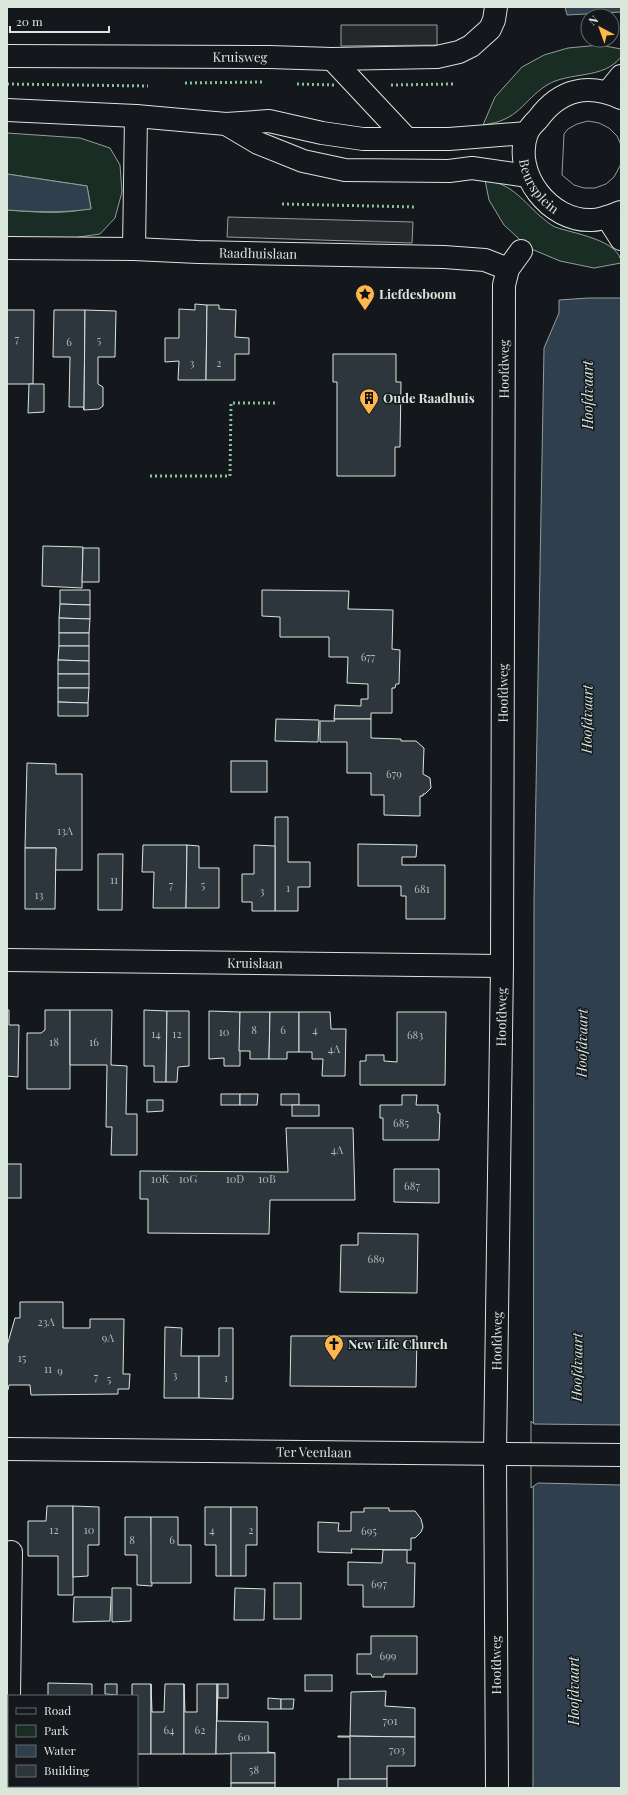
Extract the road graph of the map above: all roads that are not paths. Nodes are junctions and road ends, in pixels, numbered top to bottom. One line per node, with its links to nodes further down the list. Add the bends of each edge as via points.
1 (496, 7): 3 (street, Kruisweg, via 490,29 471,46 459,52 437,57)
2 (7, 56): 3 (street, Kruisweg)
3 (332, 59): 9 (street)
4 (617, 89): 8 (street, Beursplein, via 576,90 558,98 545,109)
5 (7, 110): 6 (street)
6 (136, 116): 7 (street); 14 (street)
7 (226, 124): 9 (street, via 269,120 322,133 363,139); 10 (street, via 258,144 303,161 345,170 449,171 472,168)
8 (527, 133): 9 (street); 10 (street, Beursplein, via 524,151)
9 (407, 139)
10 (528, 176): 11 (street, Beursplein, via 537,192 557,211 573,218 592,220)
11 (614, 214): 12 (street)
12 (621, 239)
13 (7, 248): 14 (street, Raadhuislaan)
14 (134, 249): 16 (street, Raadhuislaan, via 485,260)
15 (521, 251): 16 (street, Hoofdweg)
16 (508, 269): 18 (street, Hoofdweg, via 504,285)
17 (7, 960): 18 (street, Kruislaan)
18 (502, 966): 20 (street, Hoofdweg)
19 (7, 1449): 20 (street, Ter Veenlaan)
20 (495, 1454): 21 (street, Ter Veenlaan); 24 (street, Hoofdweg)
21 (621, 1455)
22 (11, 1552): 23 (street)
23 (9, 1695)
24 (497, 1788)

